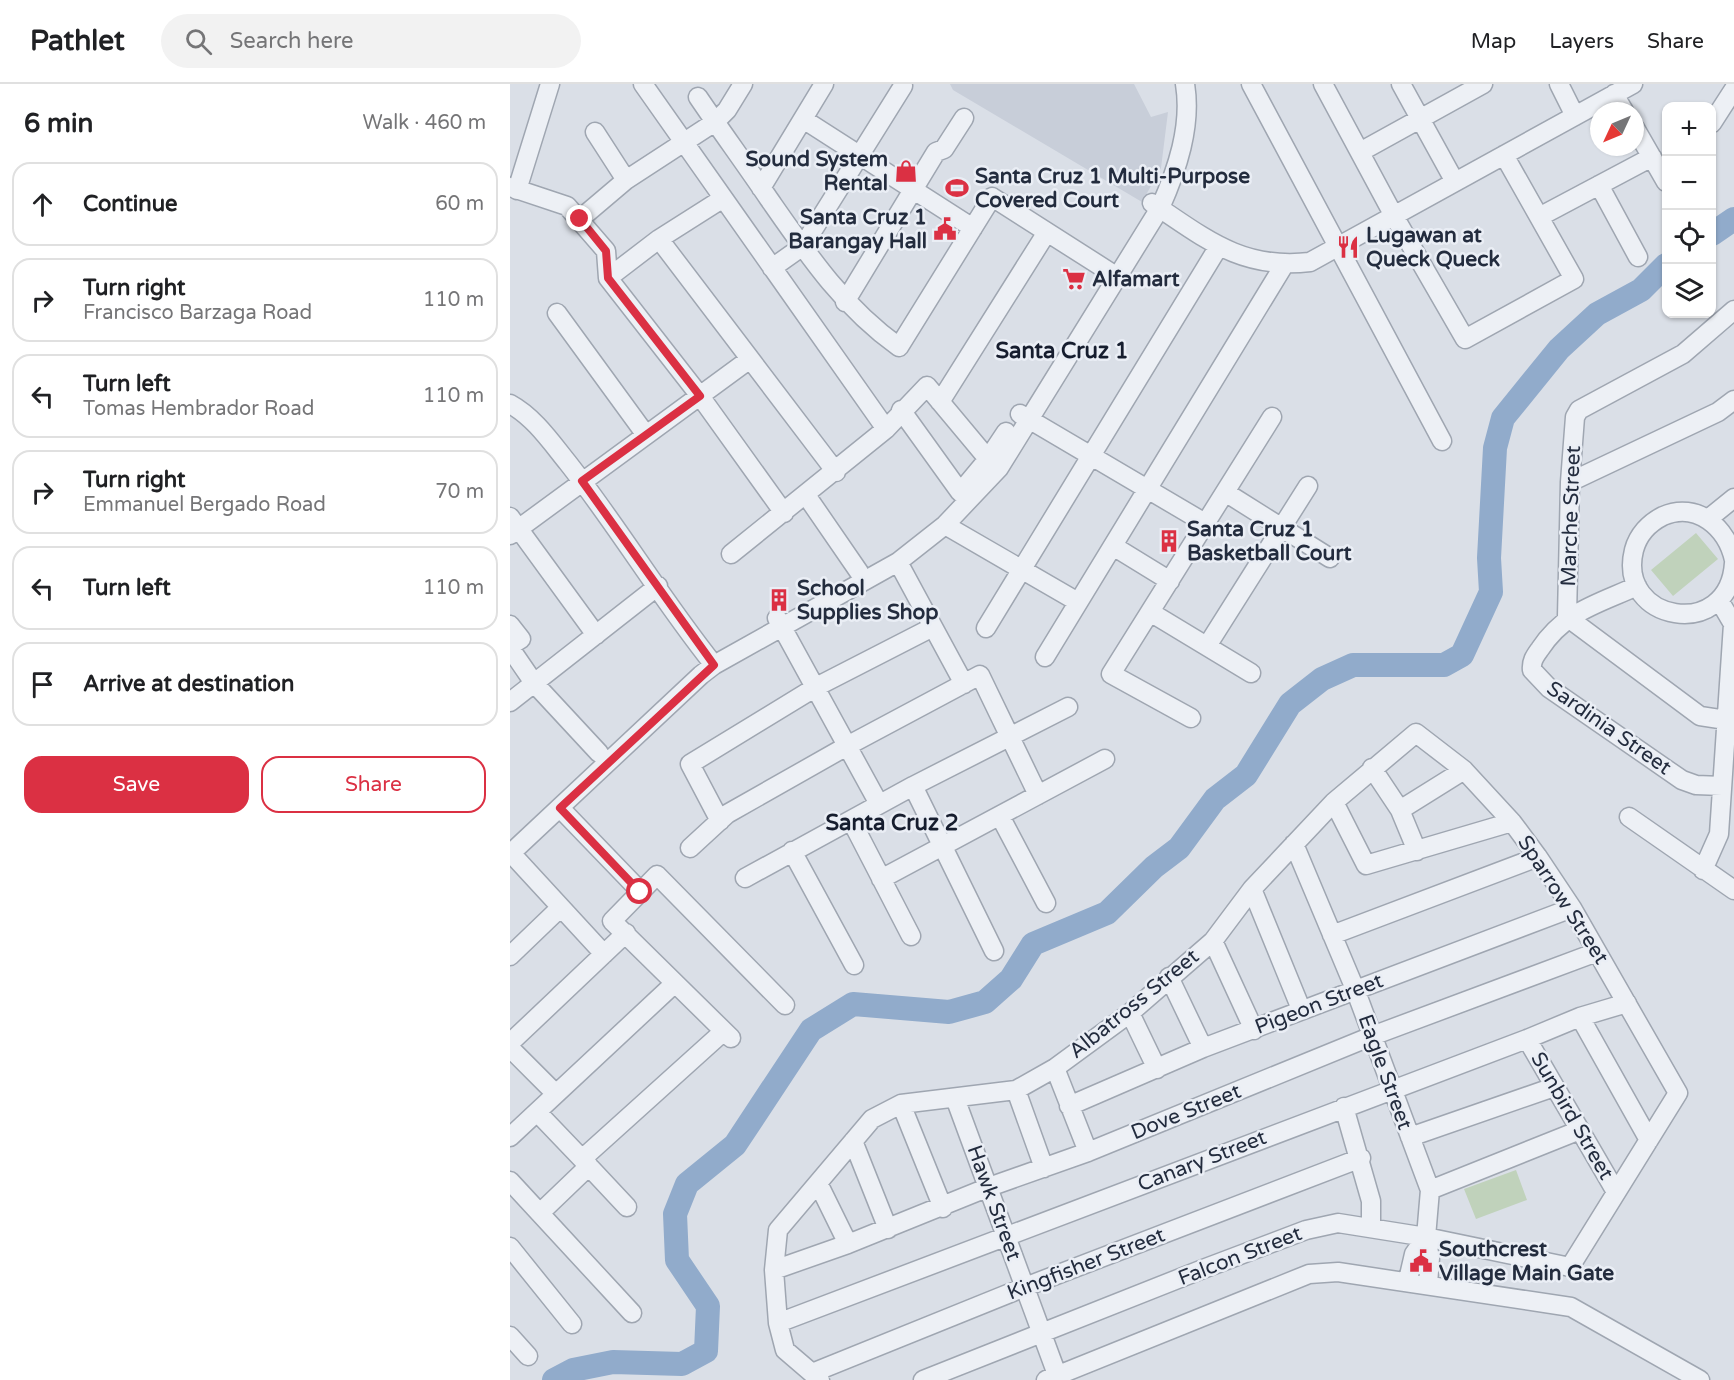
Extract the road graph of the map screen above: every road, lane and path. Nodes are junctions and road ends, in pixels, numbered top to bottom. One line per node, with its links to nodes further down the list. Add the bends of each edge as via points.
1 (550, 84): 35 (street)
2 (643, 84): 25 (street)
3 (743, 84): 23 (street)
4 (824, 84): 22 (street)
5 (1176, 84): 38 (street, via 1177,114)
6 (1185, 84): 38 (street, via 1186,114 1178,165)
7 (1323, 84): 27 (street)
8 (1401, 84): 21 (street)
9 (1559, 84): 18 (street)
10 (1633, 84): 15 (street)
11 (1254, 85): 47 (street)
12 (1478, 85): 21 (street)
13 (903, 86): 28 (street)
14 (1734, 89): 19 (street)
15 (1614, 94): 17 (street); 18 (street)
16 (698, 97): 23 (street)
17 (1619, 102)
18 (1575, 116): 29 (street)
19 (1716, 117)
20 (964, 118): 36 (street, via 944,149 936,152)
21 (1420, 118): 27 (street); 32 (street)
22 (803, 119): 28 (street); 34 (street)
23 (715, 122): 25 (street); 34 (street)
24 (595, 132): 31 (street)
25 (683, 141): 31 (street); 37 (street)
26 (1644, 142): 30 (street)
27 (1360, 152): 39 (street)
28 (860, 155): 36 (street); 45 (street)
29 (1504, 155): 32 (street); 40 (street)
30 (1661, 169): 33 (street)
31 (626, 180): 41 (street)
32 (1455, 182): 39 (street)
33 (1599, 185): 40 (street); 48 (street)
34 (761, 188): 45 (street)
35 (514, 189): 41 (street, via 567,206)
36 (913, 190): 42 (street); 53 (street)
37 (722, 199): 44 (street); 50 (street)
38 (1156, 206): 46 (street); 51 (street)
39 (1394, 216): 40 (street, via 1465,339 1574,279); 47 (street)
40 (1539, 217)
41 (580, 219): 52 (street, via 606,251)
42 (973, 228): 43 (street, via 992,197); 53 (street, via 899,347 869,326)
43 (1047, 232): 51 (street); 59 (street)
44 (659, 239): 52 (street); 56 (street)
45 (802, 246): 50 (street); 53 (street)
46 (1219, 246): 49 (street, via 1260,262); 67 (street)
47 (1338, 247): 49 (street, via 1310,262); 66 (street)
48 (1638, 257)
49 (1284, 265): 73 (street)
50 (772, 268): 64 (street)
51 (1112, 274): 62 (street)
52 (608, 278): 57 (street)
53 (845, 302)
54 (1734, 310): 71 (street, Marche Street, via 1683,354 1579,410 1575,417)
55 (557, 313): 65 (street)
56 (750, 359): 57 (street); 69 (street)
57 (700, 396): 65 (street); 78 (street)
58 (1734, 400): 71 (street, via 1718,412)
59 (940, 402): 61 (street, via 927,387); 68 (street)
60 (510, 404): 70 (street, via 545,435)
61 (901, 410): 64 (street); 74 (street)
62 (1023, 416): 67 (street); 68 (street); 81 (street, via 999,468)
63 (1272, 417): 75 (street)
64 (886, 429): 69 (street)
65 (646, 435): 70 (street)
66 (1442, 441)
67 (1091, 456): 73 (street); 89 (street)
68 (988, 459): 74 (street)
69 (836, 472): 76 (street)
70 (582, 481): 82 (street); 92 (street)
71 (1570, 482): 97 (street, Marche Street)
72 (1308, 486): 83 (street)
73 (1148, 489): 80 (street); 84 (street)
74 (960, 492): 90 (street, via 920,532)
75 (1225, 492): 80 (street); 83 (street)
76 (806, 495): 78 (street); 90 (street)
77 (1734, 498): 79 (street)
78 (784, 513): 85 (street)
79 (1708, 519): 87 (street, via 1726,536); 93 (street, via 1680,512 1653,522 1635,544 1632,558)
80 (1205, 523): 91 (street)
81 (945, 525): 88 (street); 89 (street)
82 (513, 527): 102 (street)
83 (1281, 528): 86 (street); 103 (street)
84 (1113, 546): 91 (street); 95 (street)
85 (731, 554)
86 (1330, 558)
87 (1734, 561): 94 (street)
88 (898, 562): 98 (street); 100 (street)
89 (1022, 569): 95 (street); 101 (street)
90 (859, 572): 98 (street)
91 (1170, 581): 96 (street)
92 (658, 586): 102 (street); 106 (street)
93 (1637, 586): 94 (street, via 1653,604 1675,614 1698,612); 97 (street, Sardinia Street)
94 (1725, 598): 114 (street, via 1732,624)
95 (1078, 602): 105 (street)
96 (1150, 612): 103 (street); 113 (street, via 1111,674)
97 (1567, 617): 114 (street, Marche Street, via 1700,716); 123 (street, Sardinia Street, via 1534,657 1532,670 1542,682 1688,783)
98 (779, 622): 106 (street); 110 (street)
99 (510, 625): 104 (street, via 520,639)
100 (933, 627): 109 (street); 110 (street)
101 (986, 628)
102 (596, 635): 108 (street)
103 (1207, 646): 107 (street)
104 (510, 647): 108 (street)
105 (1045, 657)
106 (710, 660): 118 (street); 127 (street)
107 (1251, 674)
108 (534, 683): 111 (street); 118 (street)
109 (964, 684): 116 (street, via 980,675); 117 (street)
110 (816, 687): 117 (street); 132 (street, via 690,764)
111 (510, 702)
112 (1068, 706): 116 (street)
113 (1191, 718)
114 (1726, 720): 123 (street)
115 (1416, 733): 120 (street, Albatross Street); 121 (street, Sparrow Street)
116 (1009, 737): 122 (street); 124 (street)
117 (847, 746): 126 (street); 132 (street)
118 (599, 753): 136 (street)
119 (1105, 759): 124 (street)
120 (1372, 768): 125 (street, Albatross Street); 128 (street)
121 (1464, 770): 128 (street); 133 (street, Sparrow Street)
122 (913, 786): 126 (street); 135 (street)
123 (1722, 786): 141 (street, via 1718,840)
124 (1038, 795): 129 (street)
125 (1334, 802): 134 (street, Albatross Street); 139 (street, via 1366,865)
126 (879, 804): 131 (street)
127 (560, 808): 136 (street); 146 (street)
128 (1400, 810): 139 (street)
129 (1000, 816): 135 (street); 147 (street)
130 (1629, 817): 141 (street)
131 (851, 820): 138 (street); 143 (street)
132 (720, 821): 137 (street)
133 (1512, 822): 139 (street); 140 (street, Sparrow Street)
134 (1294, 844): 144 (street, Albatross Street); 151 (street, Eagle Street)
135 (942, 846): 143 (street); 154 (street)
136 (510, 848): 148 (street)
137 (690, 848)
138 (792, 851): 142 (street); 158 (street)
139 (1417, 851)
140 (1538, 857): 149 (street, Sparrow Street); 151 (street)
141 (1703, 870): 145 (street)
142 (745, 878)
143 (881, 879): 152 (street)
144 (1252, 889): 153 (street, Albatross Street); 164 (street)
145 (1734, 890)
146 (640, 892): 150 (street, via 612,921); 163 (street, via 657,875)
147 (1046, 903)
148 (560, 908): 156 (street); 157 (street)
149 (1572, 908): 155 (street, Sparrow Street); 161 (street, Pigeon Street)
150 (626, 933): 156 (street); 160 (street)
151 (1332, 935): 161 (street, Eagle Street)
152 (911, 936)
153 (1212, 941): 159 (street, Albatross Street); 167 (street)
154 (994, 951)
155 (1597, 952): 162 (street, Sparrow Street); 168 (street, Dove Street)
156 (604, 954): 170 (street)
157 (510, 956)
158 (854, 965)
159 (1169, 977): 165 (street, Albatross Street); 171 (street)
160 (675, 983): 177 (street); 190 (street, via 727,1035)
161 (1355, 989): 164 (street, Pigeon Street); 168 (street, Eagle Street)
162 (1627, 1003): 166 (street, Canary Street); 186 (street, Sparrow Street, via 1678,1093)
163 (785, 1005)
164 (1301, 1009): 167 (street, Pigeon Street)
165 (1130, 1013): 172 (street, Albatross Street); 173 (street)
166 (1580, 1017): 169 (street, Canary Street); 186 (street)
167 (1254, 1030): 171 (street, Pigeon Street)
168 (1372, 1036): 175 (street, Eagle Street); 188 (street, Dove Street)
169 (1527, 1039): 174 (street, Sunbird Street); 175 (street, Canary Street)
170 (510, 1045): 177 (street)
171 (1203, 1048): 173 (street, Pigeon Street)
172 (1055, 1068): 176 (street, Albatross Street); 180 (street)
173 (1157, 1069): 180 (street, Pigeon Street)
174 (1554, 1087): 183 (street, Sunbird Street); 185 (street)
175 (1393, 1088): 181 (street, Canary Street); 185 (street, Eagle Street)
176 (1016, 1090): 178 (street, Albatross Street); 191 (street)
177 (556, 1094): 182 (street)
178 (955, 1098): 179 (street, Albatross Street); 194 (street, Hawk Street)
179 (901, 1104): 187 (street, Albatross Street, via 872,1119); 198 (street)
180 (1069, 1106): 188 (street)
181 (1344, 1107): 189 (street); 202 (street, Canary Street)
182 (537, 1112): 184 (street); 190 (street)
183 (1580, 1130): 195 (street); 196 (street, Sunbird Street)
184 (510, 1137)
185 (1410, 1137): 195 (street, Eagle Street)
186 (1649, 1140): 196 (street)
187 (853, 1141): 193 (street, Albatross Street); 201 (street)
188 (1088, 1152): 191 (street, Dove Street)
189 (1360, 1158): 200 (street, via 1371,1201); 209 (street, Kingfisher Street)
190 (586, 1162): 197 (street); 199 (street)
191 (1044, 1168): 194 (street, Dove Street)
192 (510, 1181): 199 (street)
193 (818, 1183): 204 (street); 206 (street, Albatross Street, via 778,1230)
194 (989, 1187): 198 (street, Dove Street); 202 (street, Hawk Street)
195 (1430, 1190): 203 (street, Eagle Street)
196 (1616, 1192): 203 (street, Falcon Street, via 1570,1267)
197 (627, 1207)
198 (943, 1208): 201 (street, Dove Street)
199 (540, 1213): 210 (street)
200 (1371, 1227): 203 (street, Falcon Street); 213 (street, Falcon Street, via 1338,1223 1306,1230)
201 (888, 1229): 204 (street, Dove Street)
202 (1006, 1236): 209 (street, Hawk Street); 211 (street, Canary Street)
203 (1426, 1237): 207 (street, Eagle Street, via 1414,1254); 208 (street, Eagle Street, via 1430,1258)
204 (848, 1244): 206 (street, Dove Street)
205 (510, 1247): 212 (street)
206 (774, 1270): 211 (street, Albatross Street)
207 (1408, 1280): 208 (street); 217 (street, via 1338,1272 1309,1274)
208 (1428, 1284): 219 (street, via 1570,1307)
209 (1025, 1287): 213 (street, Hawk Street); 216 (street, Kingfisher Street)
210 (632, 1313)
211 (778, 1323): 216 (street, Albatross Street, via 786,1350)
212 (572, 1324)
213 (1042, 1334): 217 (street, Hawk Street); 218 (street, Falcon Street)
214 (510, 1336): 215 (street)
215 (528, 1356)
216 (816, 1376)
217 (1054, 1379)
218 (923, 1380)
219 (1700, 1380)

